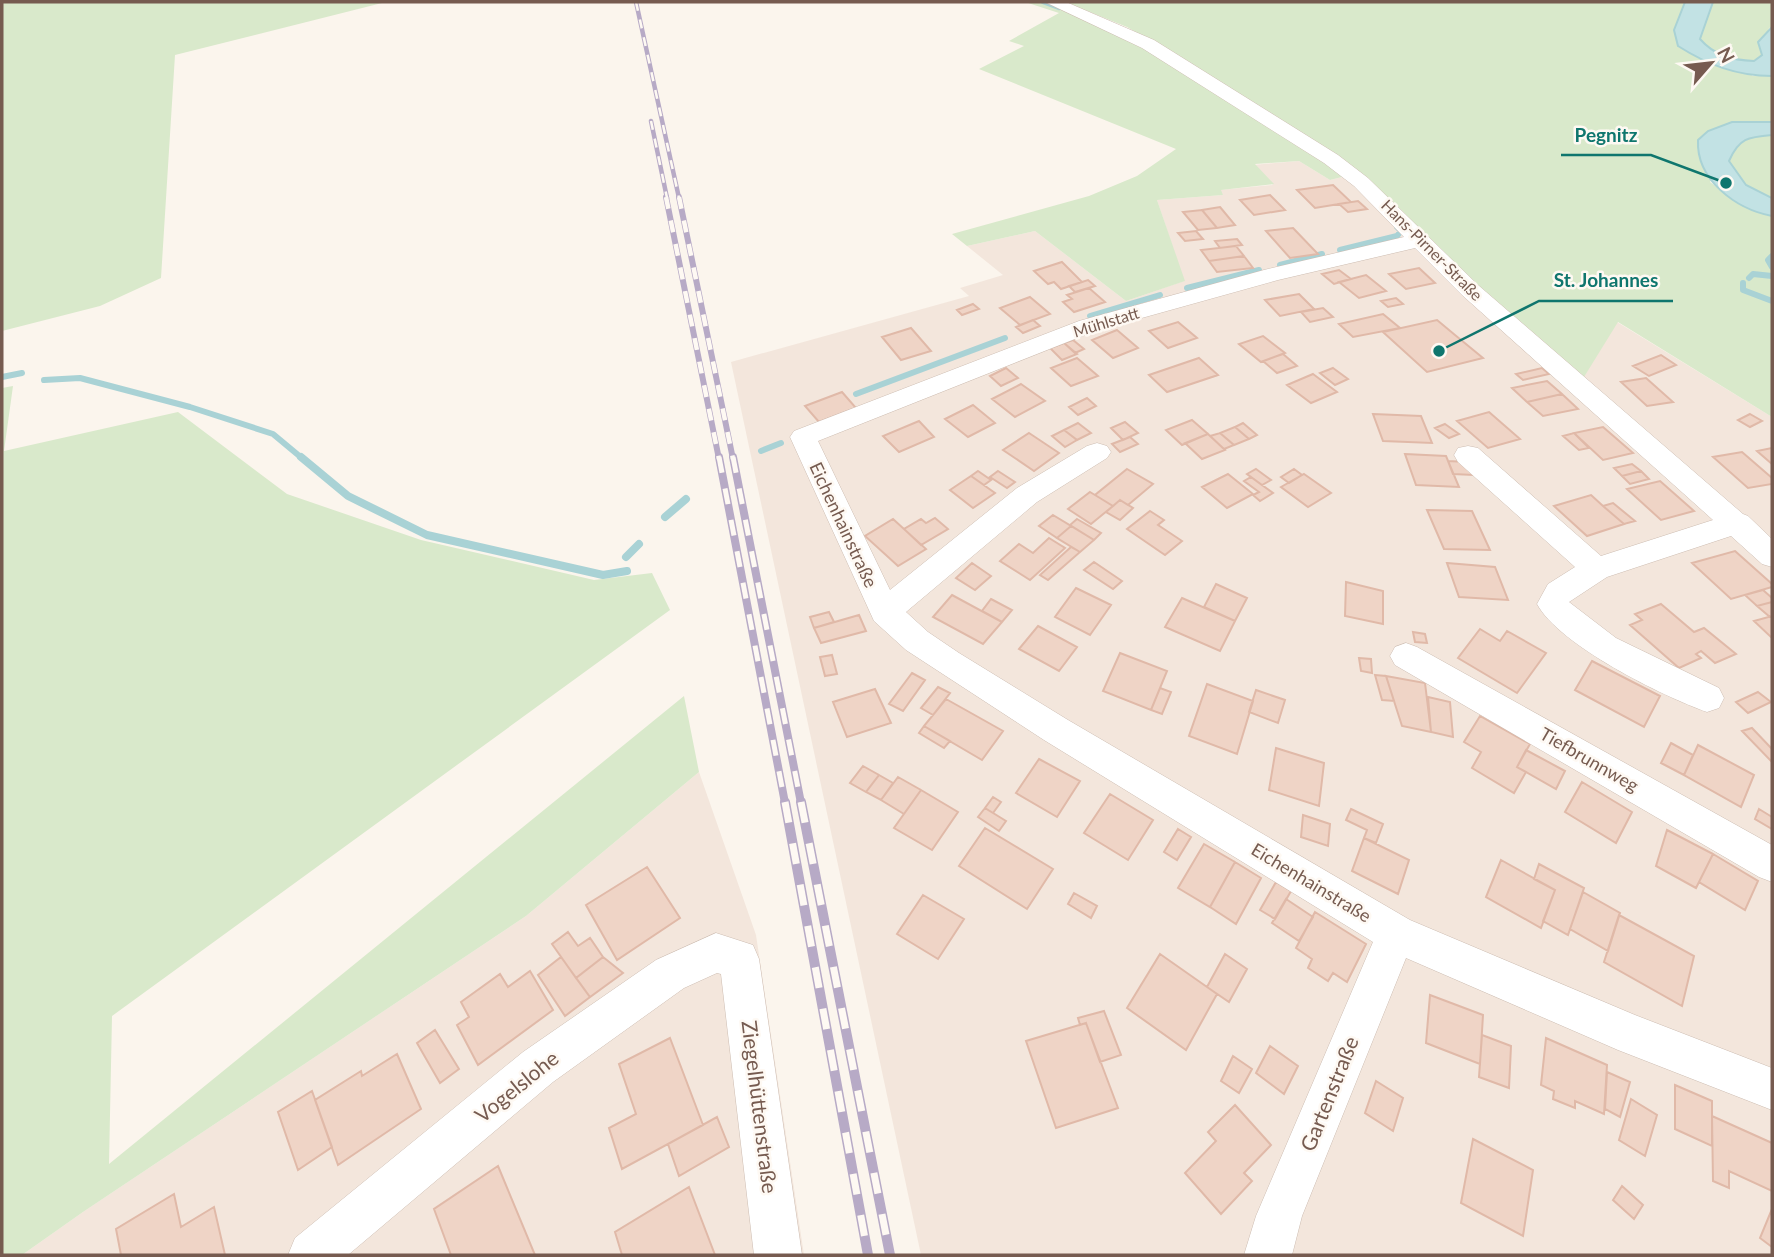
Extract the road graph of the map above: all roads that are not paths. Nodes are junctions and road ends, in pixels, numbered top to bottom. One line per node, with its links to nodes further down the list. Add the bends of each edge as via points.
1 (1053, 2): 2 (street, Hans-Pirner-Straße, via 1148,44 1331,159 1378,196)
2 (1420, 240): 3 (street, Mühlstatt, via 1087,326); 6 (street, Hans-Pirner-Straße, via 1470,290)
3 (803, 437): 9 (street, Eichenhainstraße)
4 (1097, 452): 9 (street, Eichenhainstraße, via 1027,495)
5 (1468, 455): 8 (street)
6 (1738, 523): 7 (street, Hans-Pirner-Straße); 8 (street)
7 (1772, 556)
8 (1596, 569): 11 (street, via 1559,592 1552,604 1565,619 1653,674)
9 (885, 612): 13 (street, Eichenhainstraße, via 917,641 988,688)
10 (1406, 656): 12 (street, Tiefbrunnweg)
11 (1707, 698)
12 (1772, 865)
13 (1396, 934): 15 (street, Eichenhainstraße); 18 (street, Gartenstraße, via 1279,1216)
14 (739, 960): 16 (street, Vogelslohe, via 716,953 670,974 538,1067); 17 (street, Ziegelhüttenstraße)
15 (1772, 1089)
16 (312, 1255)
17 (778, 1255)
18 (1268, 1255)

